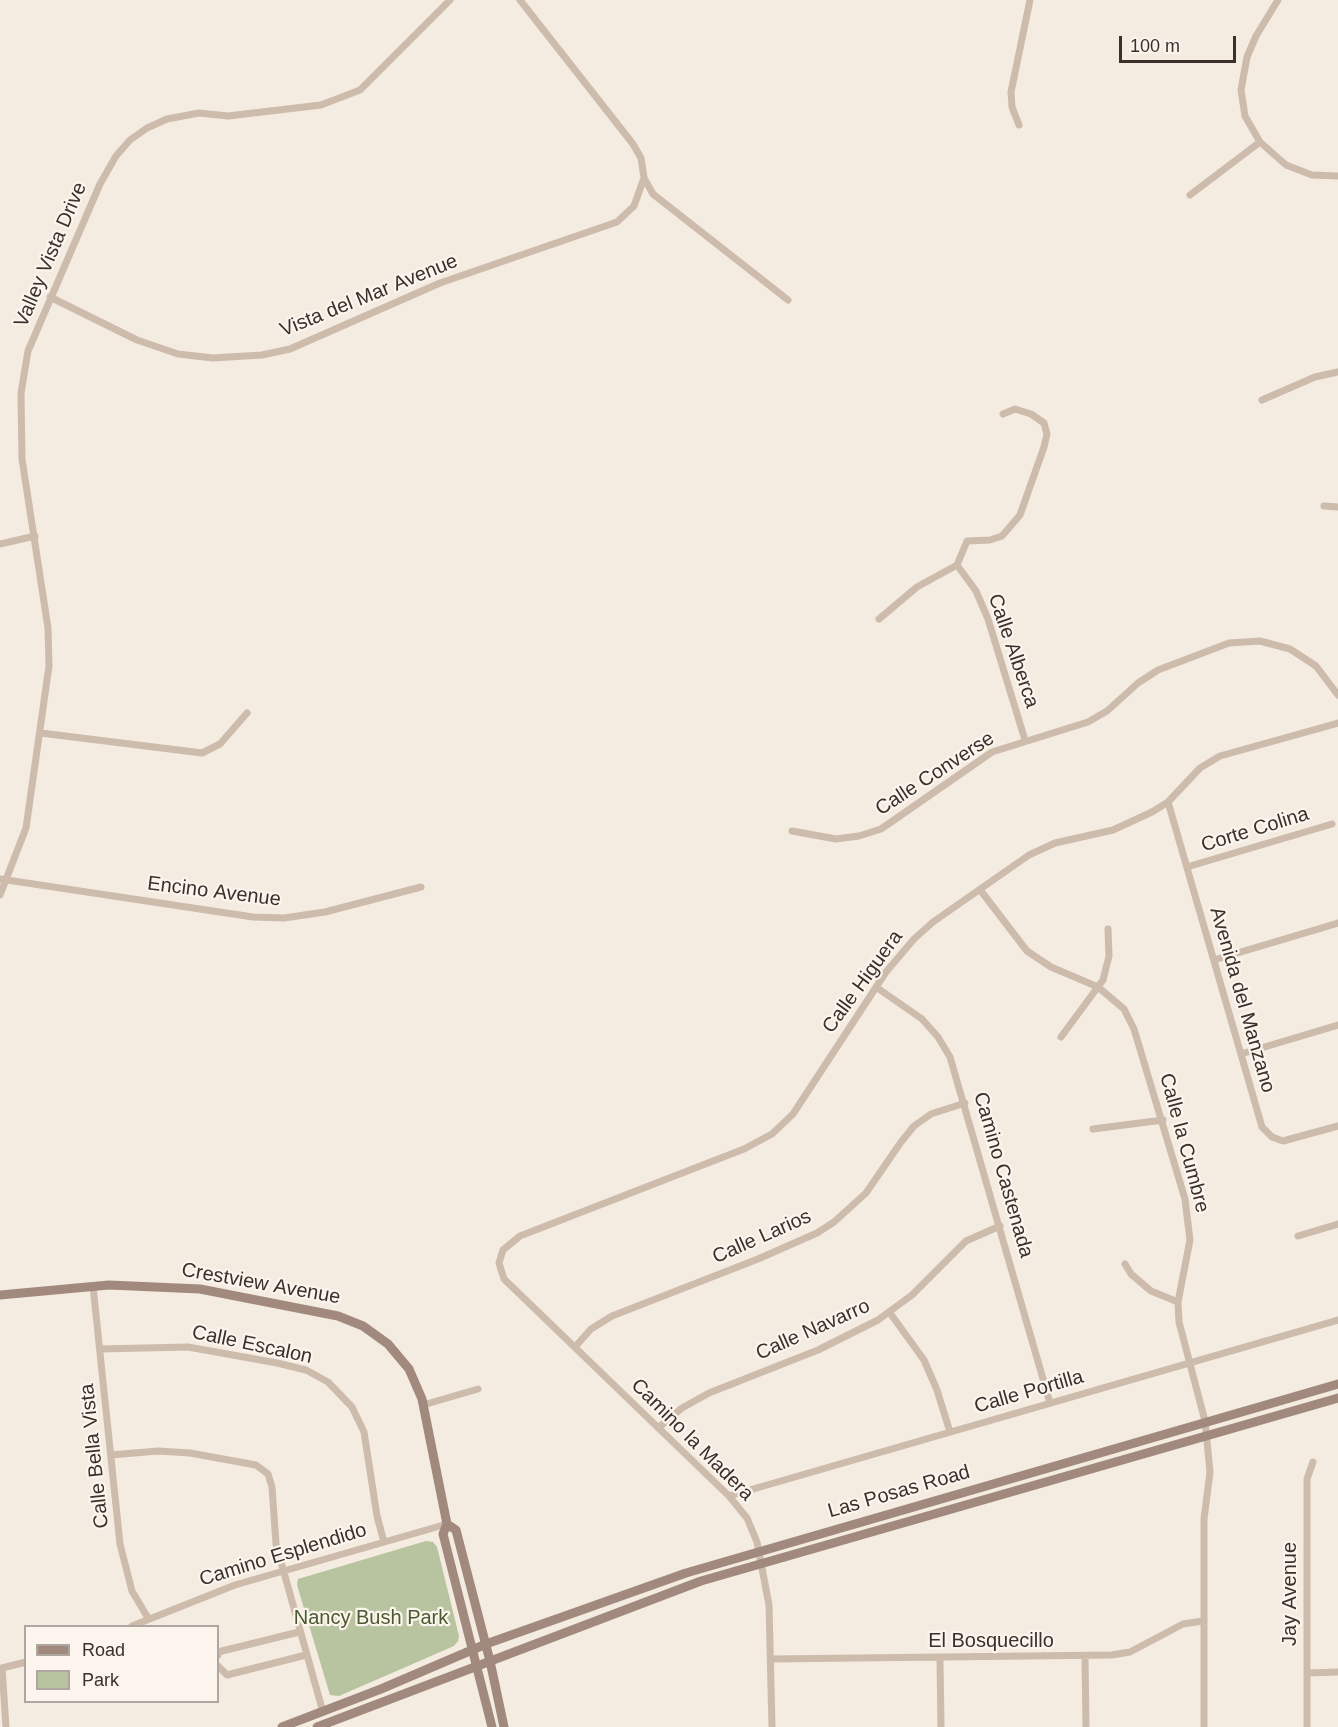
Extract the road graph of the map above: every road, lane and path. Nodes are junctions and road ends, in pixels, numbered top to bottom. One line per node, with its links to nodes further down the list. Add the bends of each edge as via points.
1 (450, 0): 10 (street, Valley Vista Drive, via 378,74 348,96 286,110 228,116 199,113 157,123 138,134 116,156 100,184)
2 (520, 0): 8 (street, via 633,144 641,158)
3 (1030, 0): 5 (street, via 1011,92)
4 (1278, 0): 6 (street, via 1251,46 1242,80 1245,116)
5 (1019, 125)
6 (1260, 142): 7 (street, via 1294,170); 9 (street)
7 (1338, 176)
8 (644, 178): 10 (street, Vista del Mar Avenue, via 634,206 617,222 440,282 290,349 262,355 213,358 178,354 137,340); 11 (street, via 660,200)
9 (1190, 195)
10 (50, 297): 17 (street, Valley Vista Drive, via 28,351 20,405 22,459)
11 (788, 300)
12 (1338, 372): 13 (street, via 1315,377)
13 (1262, 400)
14 (1003, 414): 19 (street, via 1021,410 1039,418 1047,434 1044,447 1013,526 996,539 967,541)
15 (1324, 506): 16 (street)
16 (1338, 507)
17 (35, 536): 18 (street); 24 (street, Valley Vista Drive, via 49,648)
18 (0, 544)
19 (957, 565): 20 (street, via 918,587); 25 (street, Calle Alberca, via 976,591 988,619)
20 (879, 619)
21 (1338, 695): 25 (street, Calle Converse, via 1323,673 1299,654 1270,643 1239,641 1207,649 1158,670 1088,722)
22 (247, 713): 24 (street, via 220,744 202,753)
23 (1338, 723): 26 (street, Calle Higuera, via 1220,756 1192,775)
24 (40, 733): 30 (street, Valley Vista Drive, via 26,828)
25 (1025, 740): 28 (street, Calle Converse, via 992,752 881,829 836,839)
26 (1168, 802): 29 (street, Avenida del Manzano); 32 (street, Calle Higuera, via 1113,830 1041,848)
27 (1332, 824): 29 (street, Corte Colina)
28 (792, 831)
29 (1187, 867): 36 (street, Avenida del Manzano)
30 (4, 879): 31 (street, Encino Avenue, via 253,917 284,918 325,912); 33 (street, Valley Vista Drive)
31 (421, 887)
32 (981, 891): 37 (street, Calle Higuera, via 924,929); 38 (street, Calle la Cumbre, via 1027,951 1051,967)
33 (0, 895)
34 (1338, 923): 36 (street)
35 (1108, 929): 38 (street, via 1107,967)
36 (1214, 960): 41 (street, Avenida del Manzano)
37 (876, 987): 42 (street, Camino Castenada, via 913,1011 938,1037 954,1066); 49 (street, Calle Higuera, via 793,1113 772,1134 744,1149 520,1236 506,1245)
38 (1098, 987): 40 (street); 43 (street, Calle la Cumbre, via 1119,1004 1131,1022)
39 (1338, 1025): 41 (street)
40 (1061, 1037)
41 (1241, 1054): 44 (street, Avenida del Manzano, via 1267,1134 1277,1140 1291,1140)
42 (965, 1103): 47 (street, Camino Castenada); 56 (street, Calle Larios, via 931,1114 914,1126 866,1193 817,1233 612,1316 591,1329)
43 (1163, 1120): 45 (street); 53 (street, Calle la Cumbre, via 1190,1229)
44 (1338, 1126)
45 (1093, 1130)
46 (1338, 1224): 48 (street)
47 (1000, 1226): 54 (street, Calle Navarro, via 966,1241); 62 (street, Camino Castenada)
48 (1298, 1236)
49 (500, 1256): 56 (street, Camino la Madera, via 504,1279)
50 (1125, 1263): 53 (street, via 1131,1274 1151,1291)
51 (93, 1286): 52 (main road, Crestview Avenue); 57 (street, Calle Bella Vista); 63 (main road, Crestview Avenue, via 200,1289 350,1320 374,1332 397,1353 414,1379)
52 (0, 1295)
53 (1178, 1302): 58 (street, Calle la Cumbre)
54 (890, 1313): 65 (street, Calle Navarro, via 818,1350 693,1400); 66 (street, via 924,1360)
55 (1338, 1320): 58 (street, Calle Portilla)
56 (575, 1347): 65 (street, Camino la Madera)
57 (100, 1349): 68 (street, Calle Bella Vista); 72 (street, Calle Escalon, via 195,1348 306,1370 328,1382 352,1407 364,1432)
58 (1189, 1364): 62 (street, Calle Portilla); 64 (street, Calle la Cumbre)
59 (1338, 1384): 64 (main road, Las Posas Road)
60 (478, 1389): 63 (street)
61 (1338, 1398): 67 (main road, Las Posas Road)
62 (1050, 1403): 66 (street, Calle Portilla)
63 (423, 1405): 71 (main road, Crestview Avenue)
64 (1205, 1421): 67 (street, Calle la Cumbre); 73 (main road, Las Posas Road)
65 (658, 1428): 70 (street, Camino la Madera)
66 (950, 1432): 70 (street, Calle Portilla)
67 (1207, 1435): 74 (main road, Las Posas Road); 77 (street, Calle la Cumbre, via 1210,1472 1205,1501)
68 (111, 1455): 75 (street, via 178,1451 263,1468 271,1480 273,1526); 76 (street, Calle Bella Vista, via 125,1570)
69 (1313, 1462): 93 (street, Jay Avenue, via 1306,1479)
70 (729, 1496): 73 (street, Camino la Madera, via 747,1518)
71 (447, 1524): 72 (street, Camino Esplendido); 80 (main road, Crestview Avenue, via 456,1530); 81 (main road, Crestview Avenue, via 443,1534)
72 (384, 1542): 75 (street, Camino Esplendido)
73 (759, 1552): 74 (street, Camino la Madera); 80 (main road, Las Posas Road, via 616,1597)
74 (762, 1563): 86 (street, Camino la Madera, via 769,1605); 87 (main road, Las Posas Road, via 667,1593)
75 (283, 1571): 76 (street, Camino Esplendido); 79 (street)
76 (148, 1618): 78 (street, Camino Esplendido)
77 (1203, 1621): 84 (street, El Bosquecillo, via 1183,1624 1130,1652); 104 (street, Calle la Cumbre)
78 (134, 1625)
79 (299, 1632): 82 (street); 83 (street)
80 (486, 1644): 81 (main road, Las Posas Road); 87 (main road, Crestview Avenue)
81 (474, 1649): 89 (main road, Crestview Avenue); 94 (main road, Las Posas Road)
82 (219, 1652)
83 (306, 1655): 91 (street, via 227,1675); 94 (street)
84 (1085, 1657): 85 (street, El Bosquecillo); 103 (street)
85 (940, 1658): 86 (street, El Bosquecillo); 102 (street)
86 (771, 1659): 101 (street, Camino la Madera)
87 (490, 1661): 89 (main road, Las Posas Road); 100 (main road, Crestview Avenue)
88 (24, 1662): 90 (street)
89 (478, 1665): 95 (main road, Las Posas Road); 99 (main road, Crestview Avenue)
90 (1, 1667): 96 (street)
91 (219, 1667)
92 (1338, 1672): 93 (street)
93 (1306, 1673): 105 (street, Jay Avenue)
94 (323, 1712): 97 (main road, Las Posas Road)
95 (328, 1725): 98 (main road, Las Posas Road)
96 (6, 1727)
97 (282, 1727)
98 (317, 1727)
99 (492, 1727)
100 (504, 1727)
101 (772, 1727)
102 (941, 1727)
103 (1086, 1727)
104 (1204, 1727)
105 (1307, 1727)

